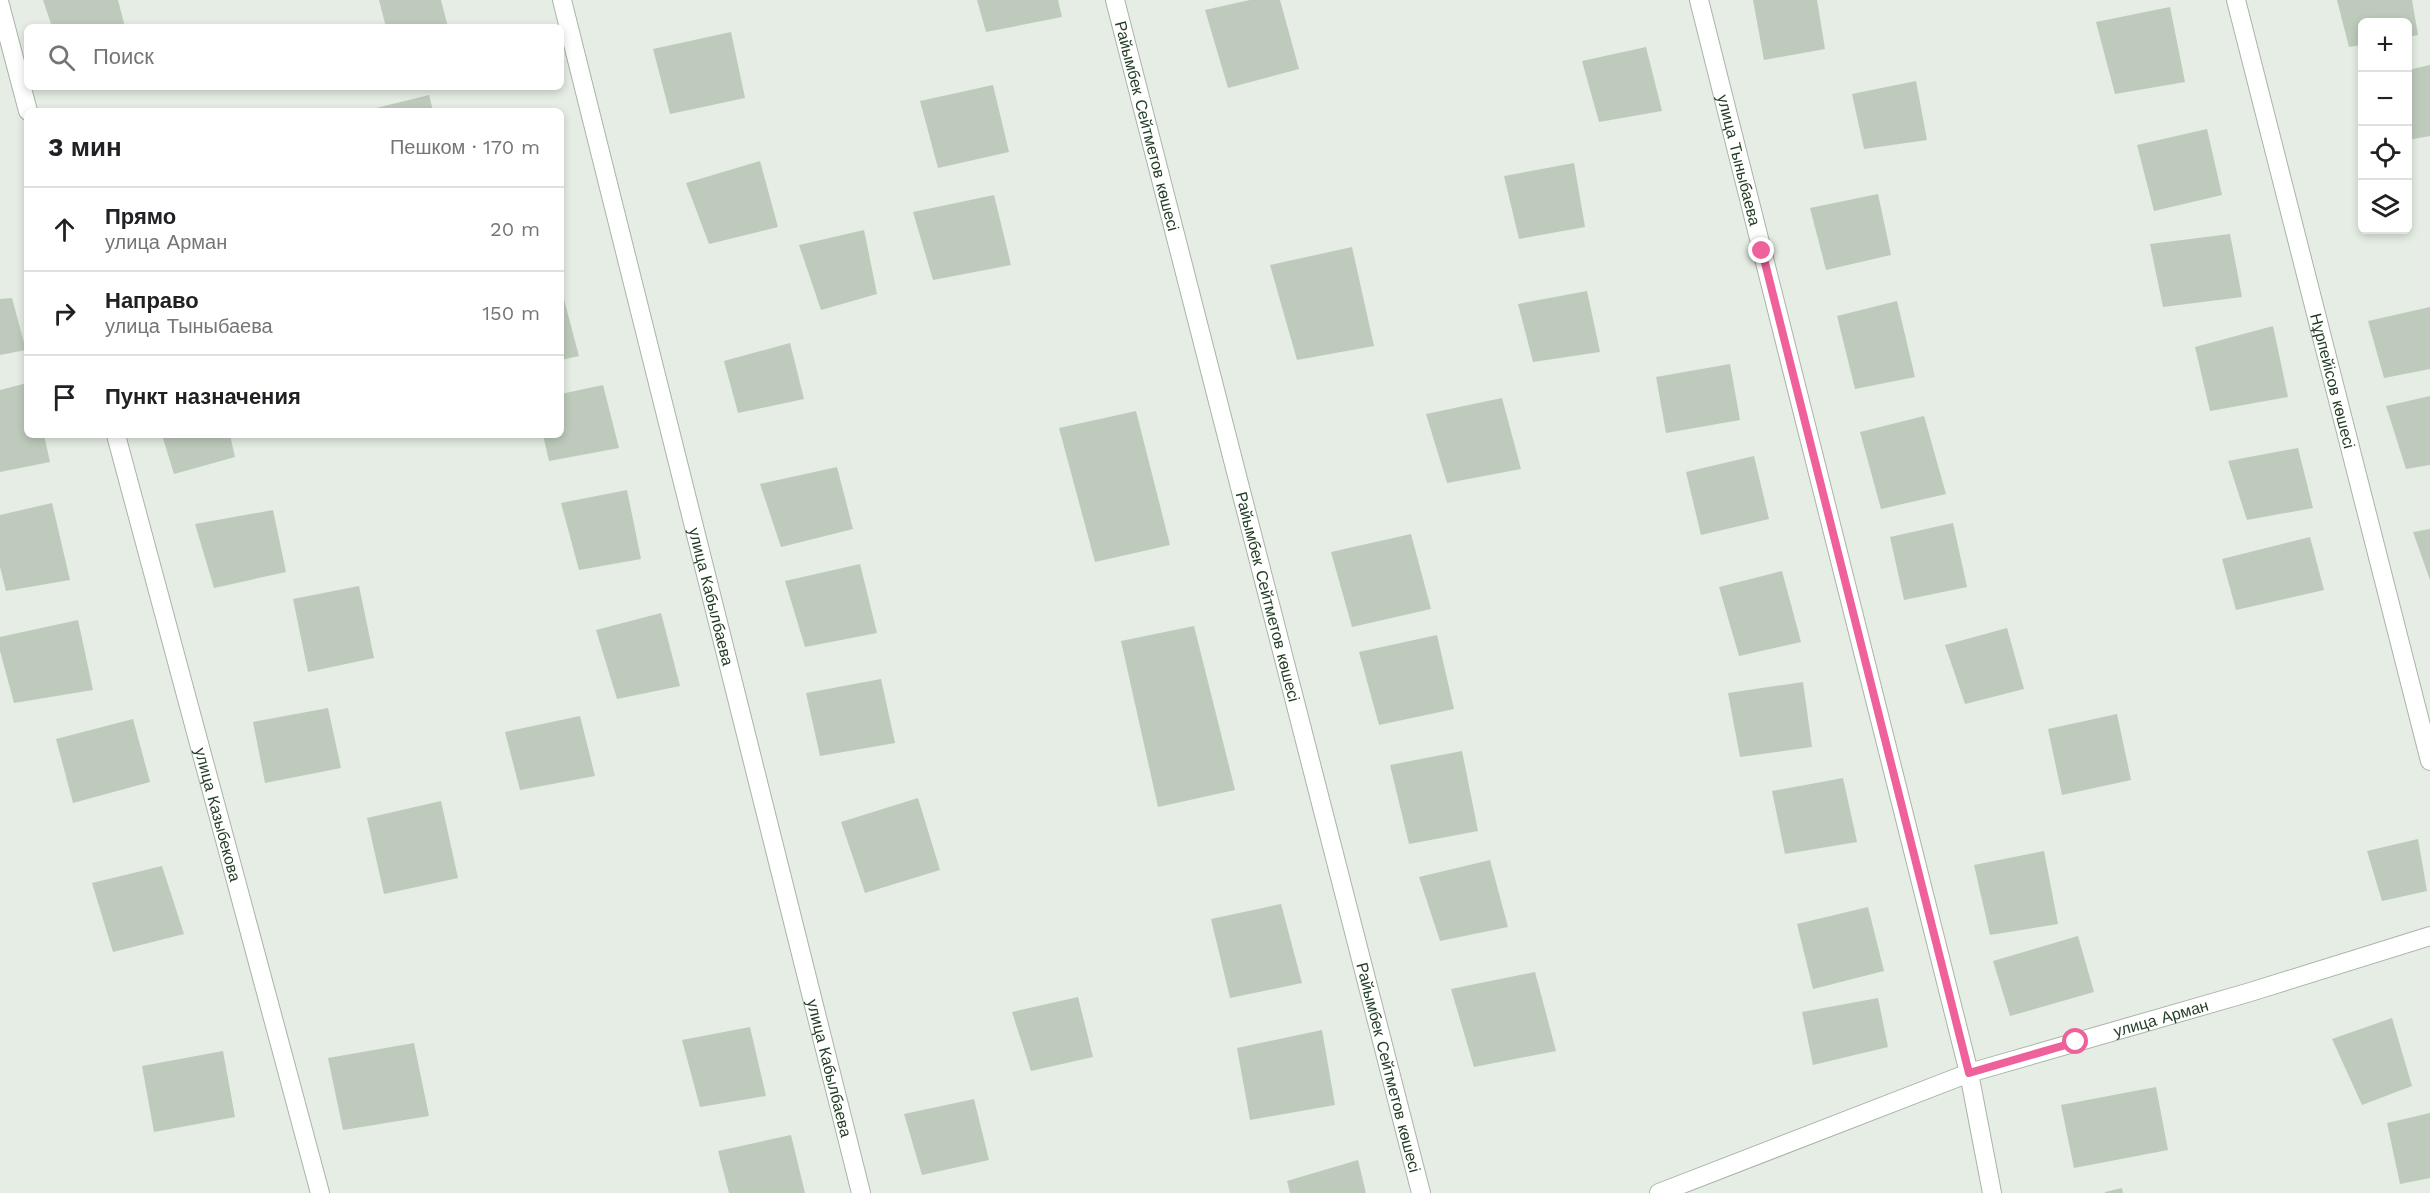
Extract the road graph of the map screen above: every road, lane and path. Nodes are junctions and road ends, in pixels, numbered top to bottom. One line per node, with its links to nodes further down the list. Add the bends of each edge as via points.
1 (562, 0): 12 (street, улица Кабылбаева)
2 (1115, 0): 13 (street, Райымбек Сейтметов көшесі)
3 (1699, 0): 10 (street, улица Тыныбаева)
4 (2236, 0): 8 (street, Нұрпейісов көшесі)
5 (0, 5): 6 (street)
6 (27, 108)
7 (117, 438): 11 (street, улица Казыбекова)
8 (2430, 761)
9 (2430, 936): 10 (street, улица Арман)
10 (1969, 1073): 14 (street, улица Арман); 15 (street, улица Тыныбаева)
11 (320, 1193)
12 (861, 1193)
13 (1420, 1193)
14 (1659, 1193)
15 (1992, 1193)

